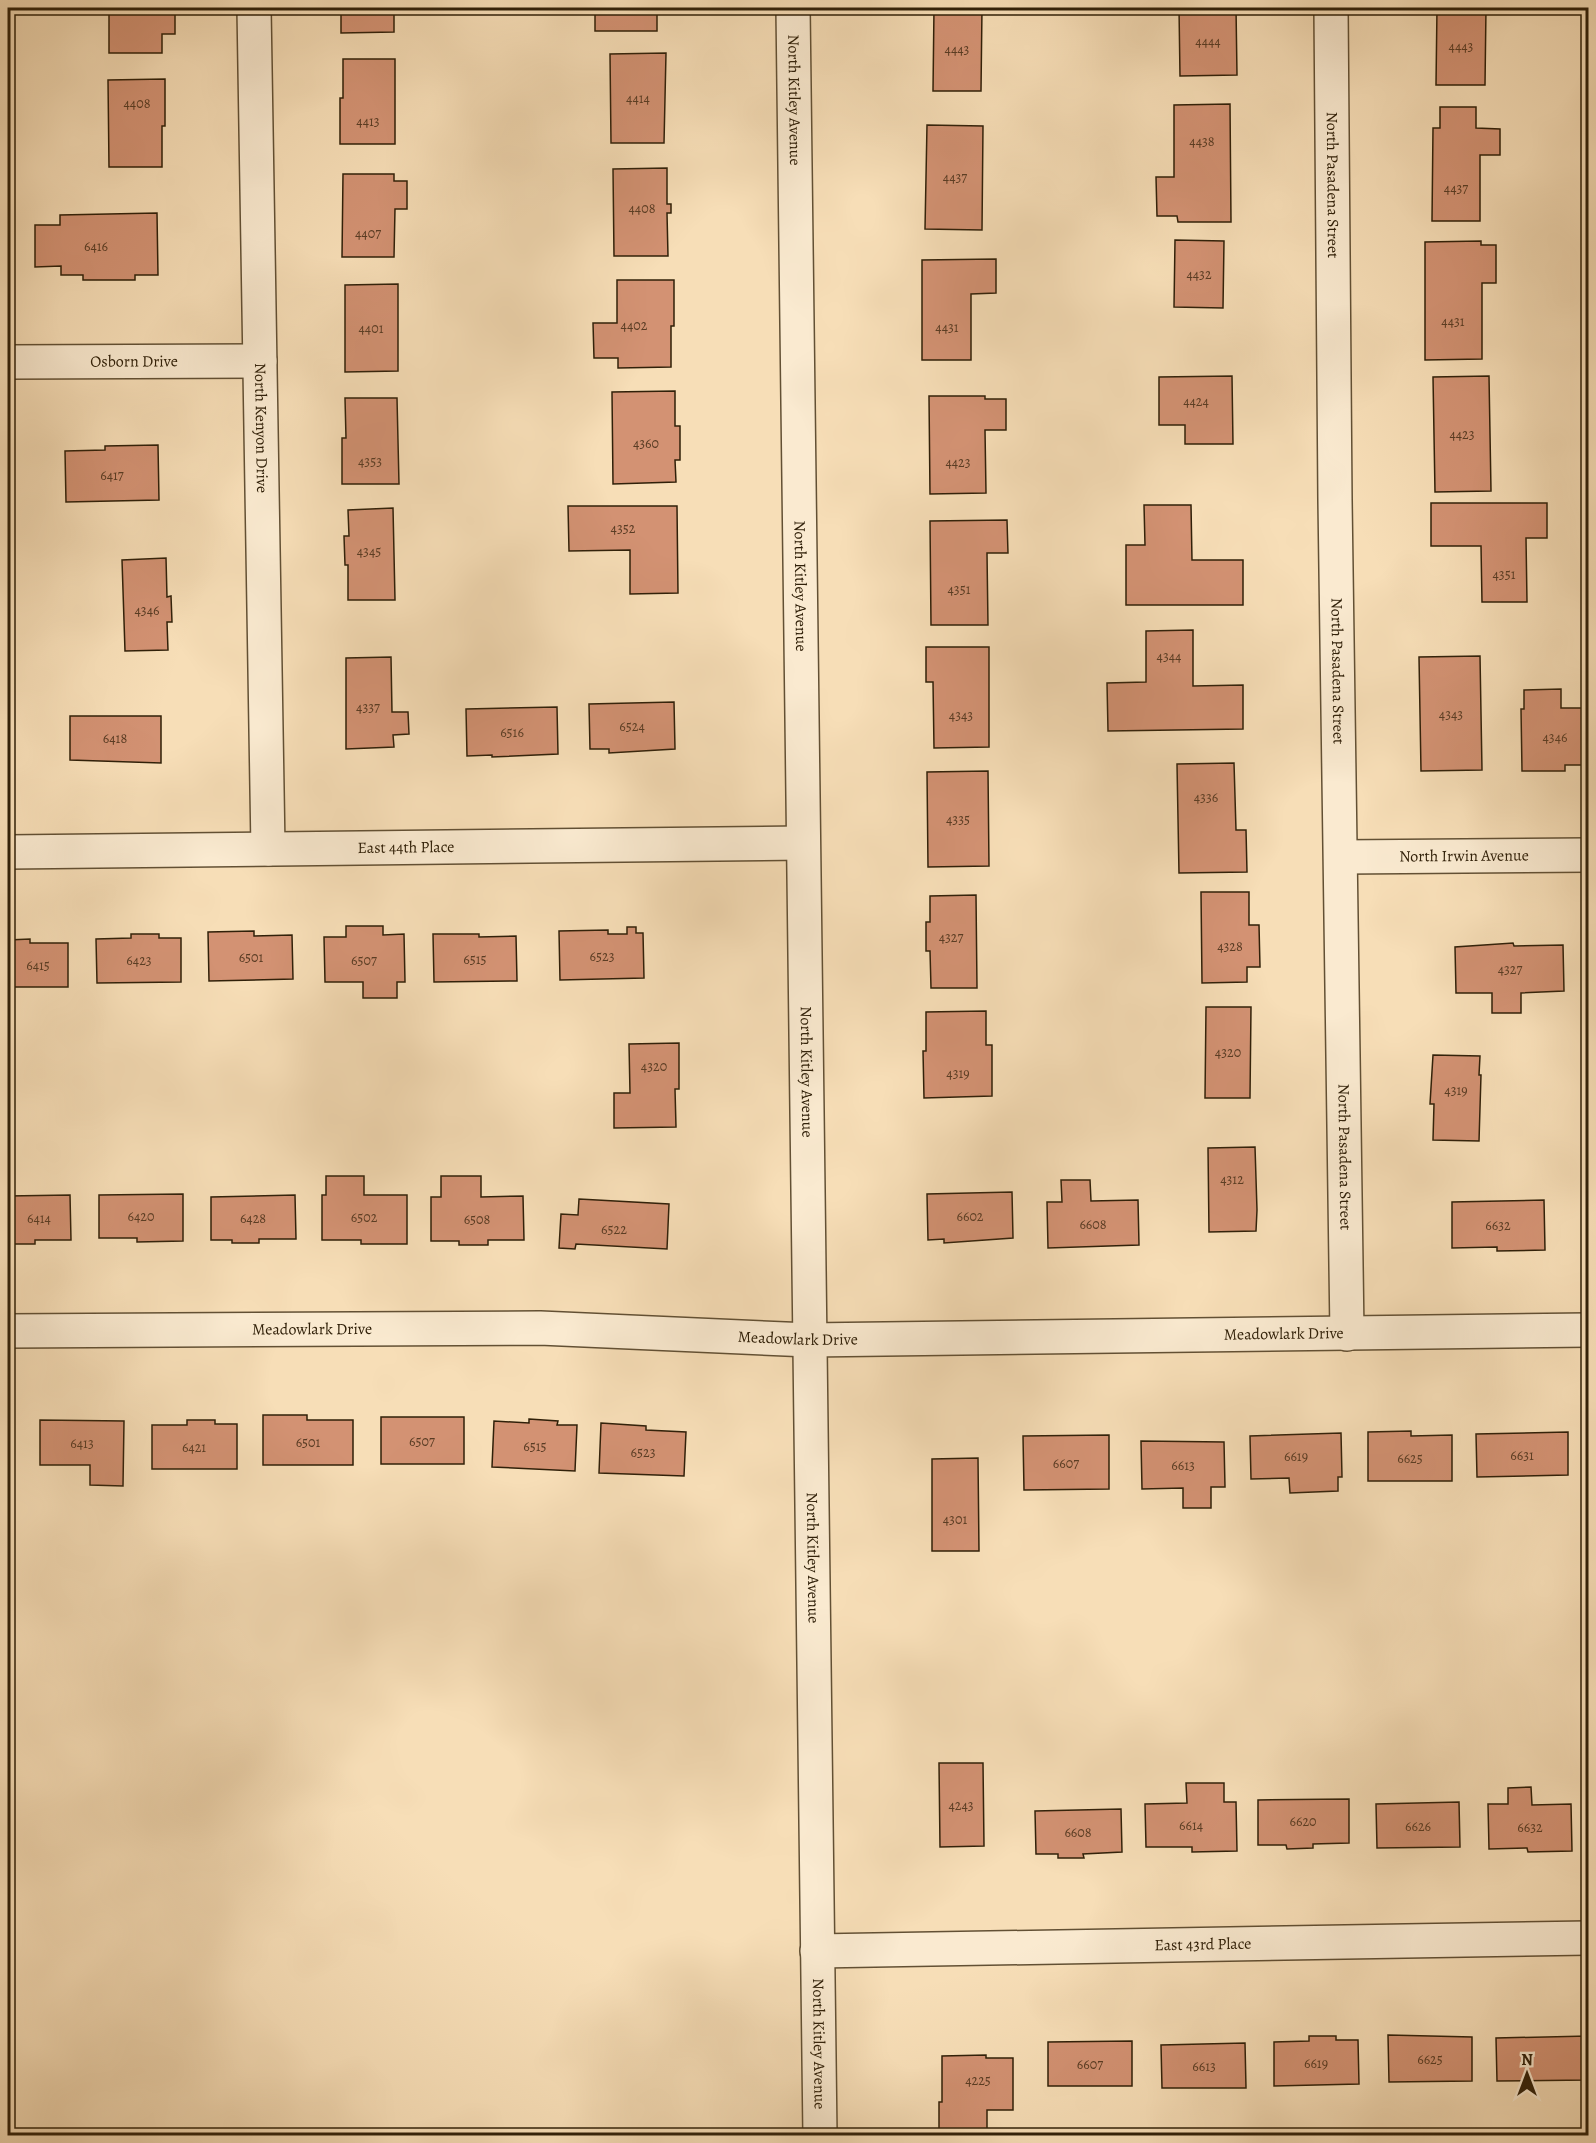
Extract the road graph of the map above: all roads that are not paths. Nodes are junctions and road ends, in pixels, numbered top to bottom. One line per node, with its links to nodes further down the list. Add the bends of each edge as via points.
1 (254, 8): 4 (street, North Kenyon Drive)
2 (793, 8): 6 (street, North Kitley Avenue)
3 (1331, 8): 10 (street, North Pasadena Street)
4 (260, 361): 5 (street, Osborn Drive); 7 (street, North Kenyon Drive)
5 (8, 362)
6 (803, 843): 7 (street, East 44th Place); 14 (street, North Kitley Avenue)
7 (268, 849): 8 (street, East 44th Place)
8 (8, 852)
9 (1588, 855): 10 (street, North Irwin Avenue)
10 (1341, 857): 13 (street, North Pasadena Street)
11 (1588, 1330): 13 (street, Meadowlark Drive)
12 (8, 1331): 14 (street, Meadowlark Drive, via 540,1328)
13 (1347, 1334): 14 (street, Meadowlark Drive)
14 (809, 1340): 16 (street, North Kitley Avenue)
15 (1588, 1938): 16 (street, East 43rd Place)
16 (817, 1951): 17 (street, North Kitley Avenue)
17 (820, 2136)

